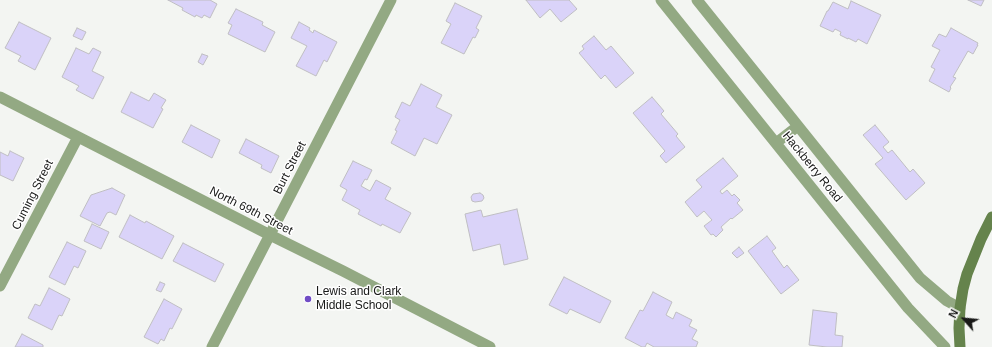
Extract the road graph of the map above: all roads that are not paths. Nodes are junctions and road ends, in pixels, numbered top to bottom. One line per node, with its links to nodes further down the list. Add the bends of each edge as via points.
1 (391, 0): 9 (street, Burt Street)
2 (661, 0): 7 (street, Hackberry Road)
3 (697, 0): 5 (street, Hackberry Road)
4 (0, 97): 6 (street, North 69th Street)
5 (798, 126): 7 (street); 11 (street, Hackberry Road, via 920,278 946,301)
6 (78, 137): 9 (street, North 69th Street); 10 (street, Cuming Street)
7 (776, 144): 14 (street, Hackberry Road, via 908,308)
8 (992, 217): 11 (main road, via 967,274)
9 (270, 235): 12 (street, Burt Street); 13 (street, North 69th Street)
10 (0, 286)
11 (960, 308): 15 (main road)
12 (212, 347)
13 (490, 347)
14 (945, 347)
15 (960, 347)

